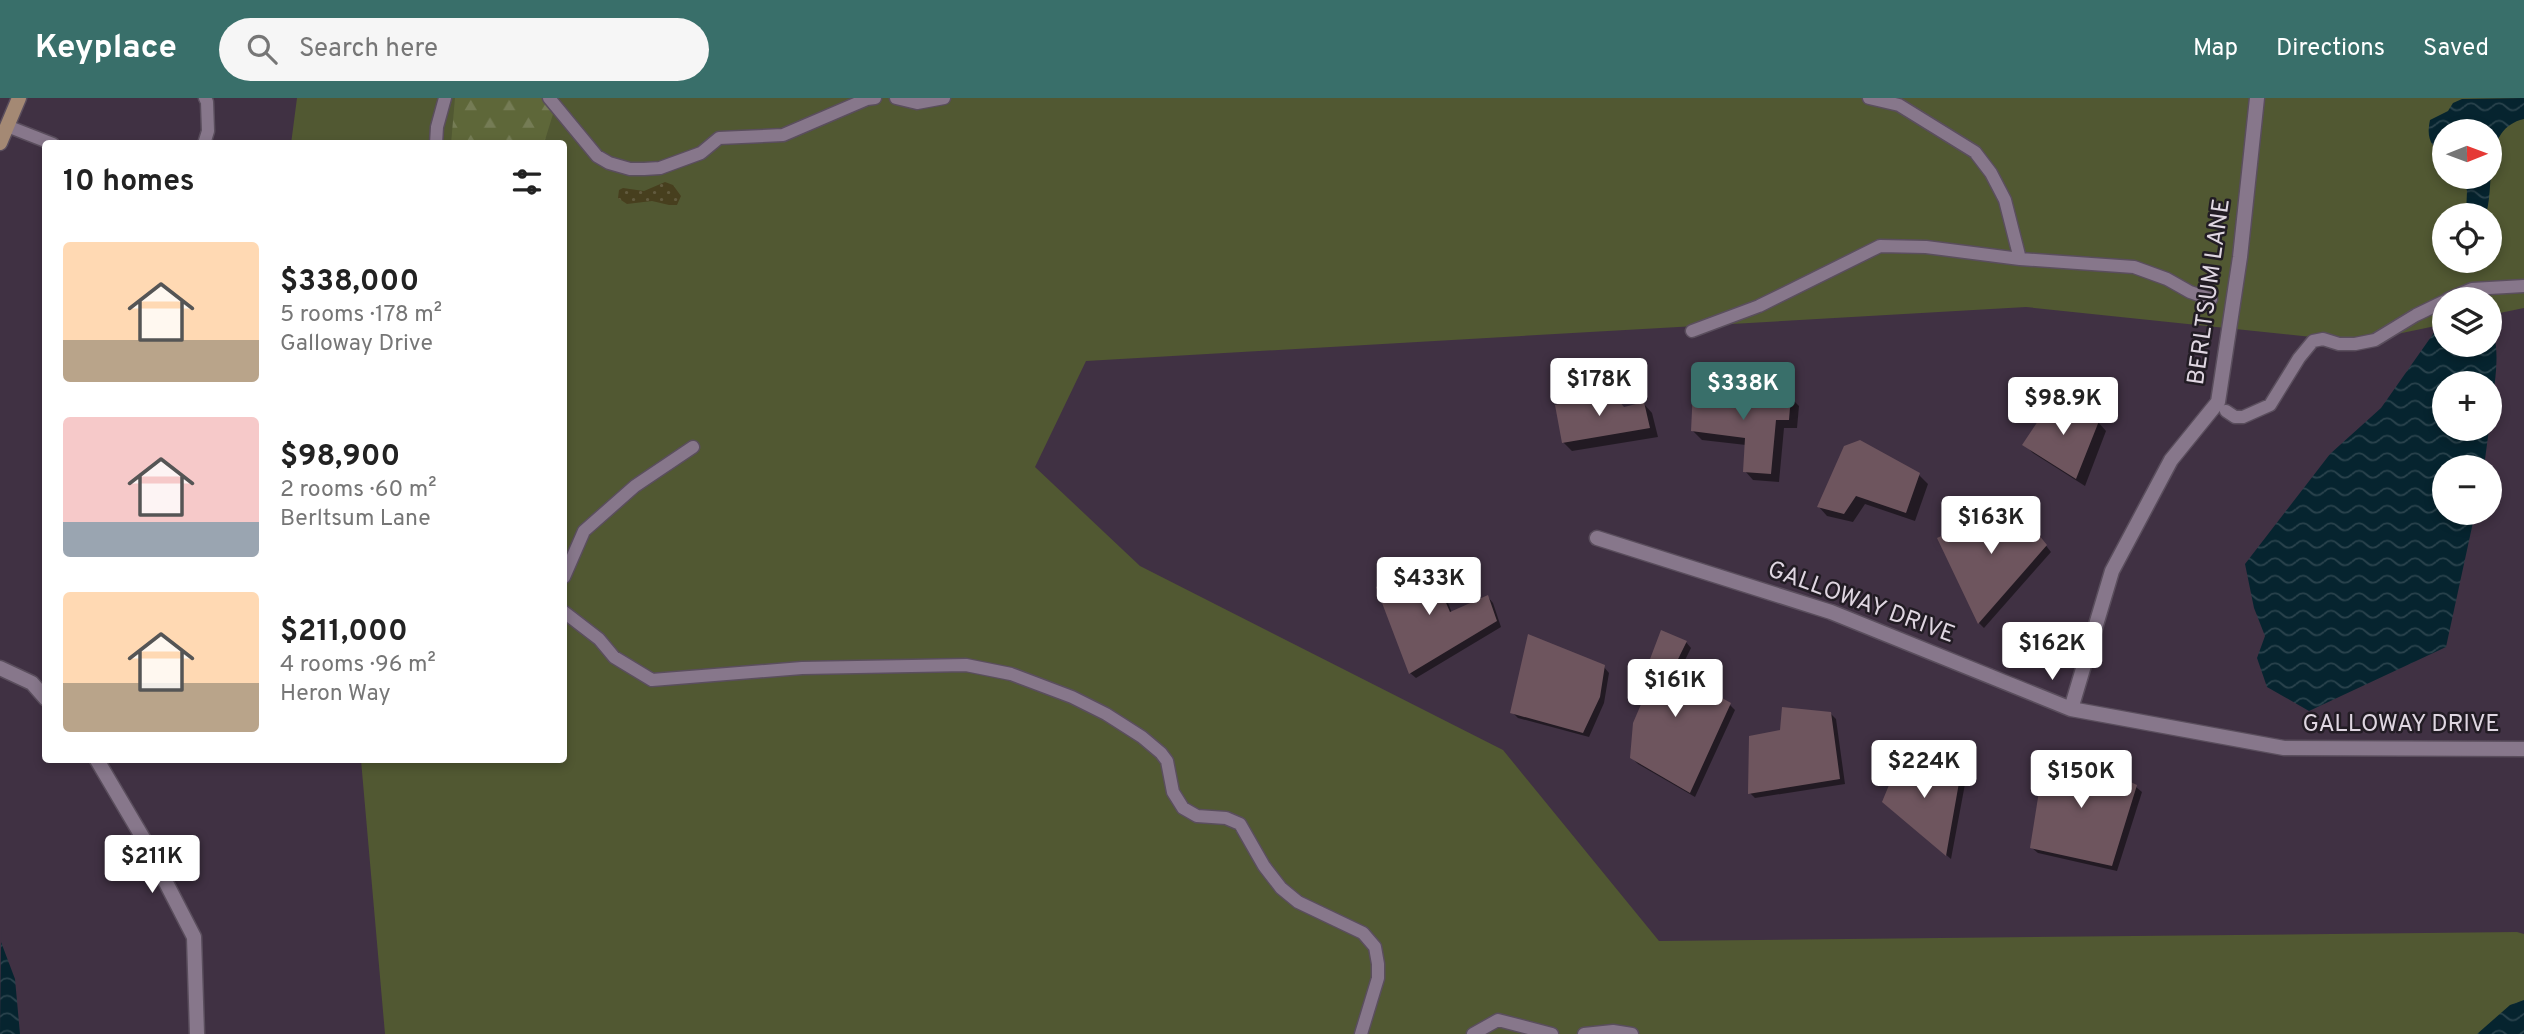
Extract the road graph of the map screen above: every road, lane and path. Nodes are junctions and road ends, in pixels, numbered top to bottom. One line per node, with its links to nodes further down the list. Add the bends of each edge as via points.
1 (19, 98): 10 (street)
2 (205, 98): 12 (lane)
3 (445, 98): 13 (lane)
4 (549, 98): 5 (lane, via 597,156 630,169 644,169 701,153 719,138 783,135)
5 (875, 98)
6 (896, 98): 7 (lane, via 917,103)
7 (944, 98)
8 (1869, 98): 15 (lane, via 1899,105 1975,152 2005,200)
9 (2257, 98): 28 (street, BERLTSUM LANE, via 2218,402 2171,460 2112,571)
10 (7, 126): 11 (lane); 14 (street)
11 (43, 140)
12 (205, 140)
13 (437, 140)
14 (0, 143)
15 (2020, 259): 18 (lane, via 2134,267); 20 (lane, via 1880,246 1759,306)
16 (2524, 286): 17 (lane)
17 (2502, 287)
18 (2211, 299)
19 (2432, 307): 21 (lane, via 2375,340 2355,344 2314,341 2270,405 2244,417)
20 (1692, 331)
21 (2226, 411)
22 (694, 447): 24 (lane, via 635,486 584,531)
23 (1597, 538): 28 (street, GALLOWAY DRIVE, via 1831,612)
24 (567, 570)
25 (567, 614): 32 (lane, via 614,657 652,680 802,668 966,665 1011,674 1106,714 1161,753 1183,808 1197,816 1240,824 1281,888 1298,902 1363,933 1375,947 1378,978)
26 (0, 668): 27 (street, via 32,683)
27 (42, 694)
28 (2071, 709): 29 (street, GALLOWAY DRIVE, via 2284,748)
29 (2524, 748)
30 (99, 763): 31 (street, via 194,937)
31 (197, 1034)
32 (1361, 1034)
33 (1473, 1034): 34 (lane, via 1499,1020)
34 (1552, 1034)
35 (1584, 1034): 36 (lane)
36 (1632, 1034)

